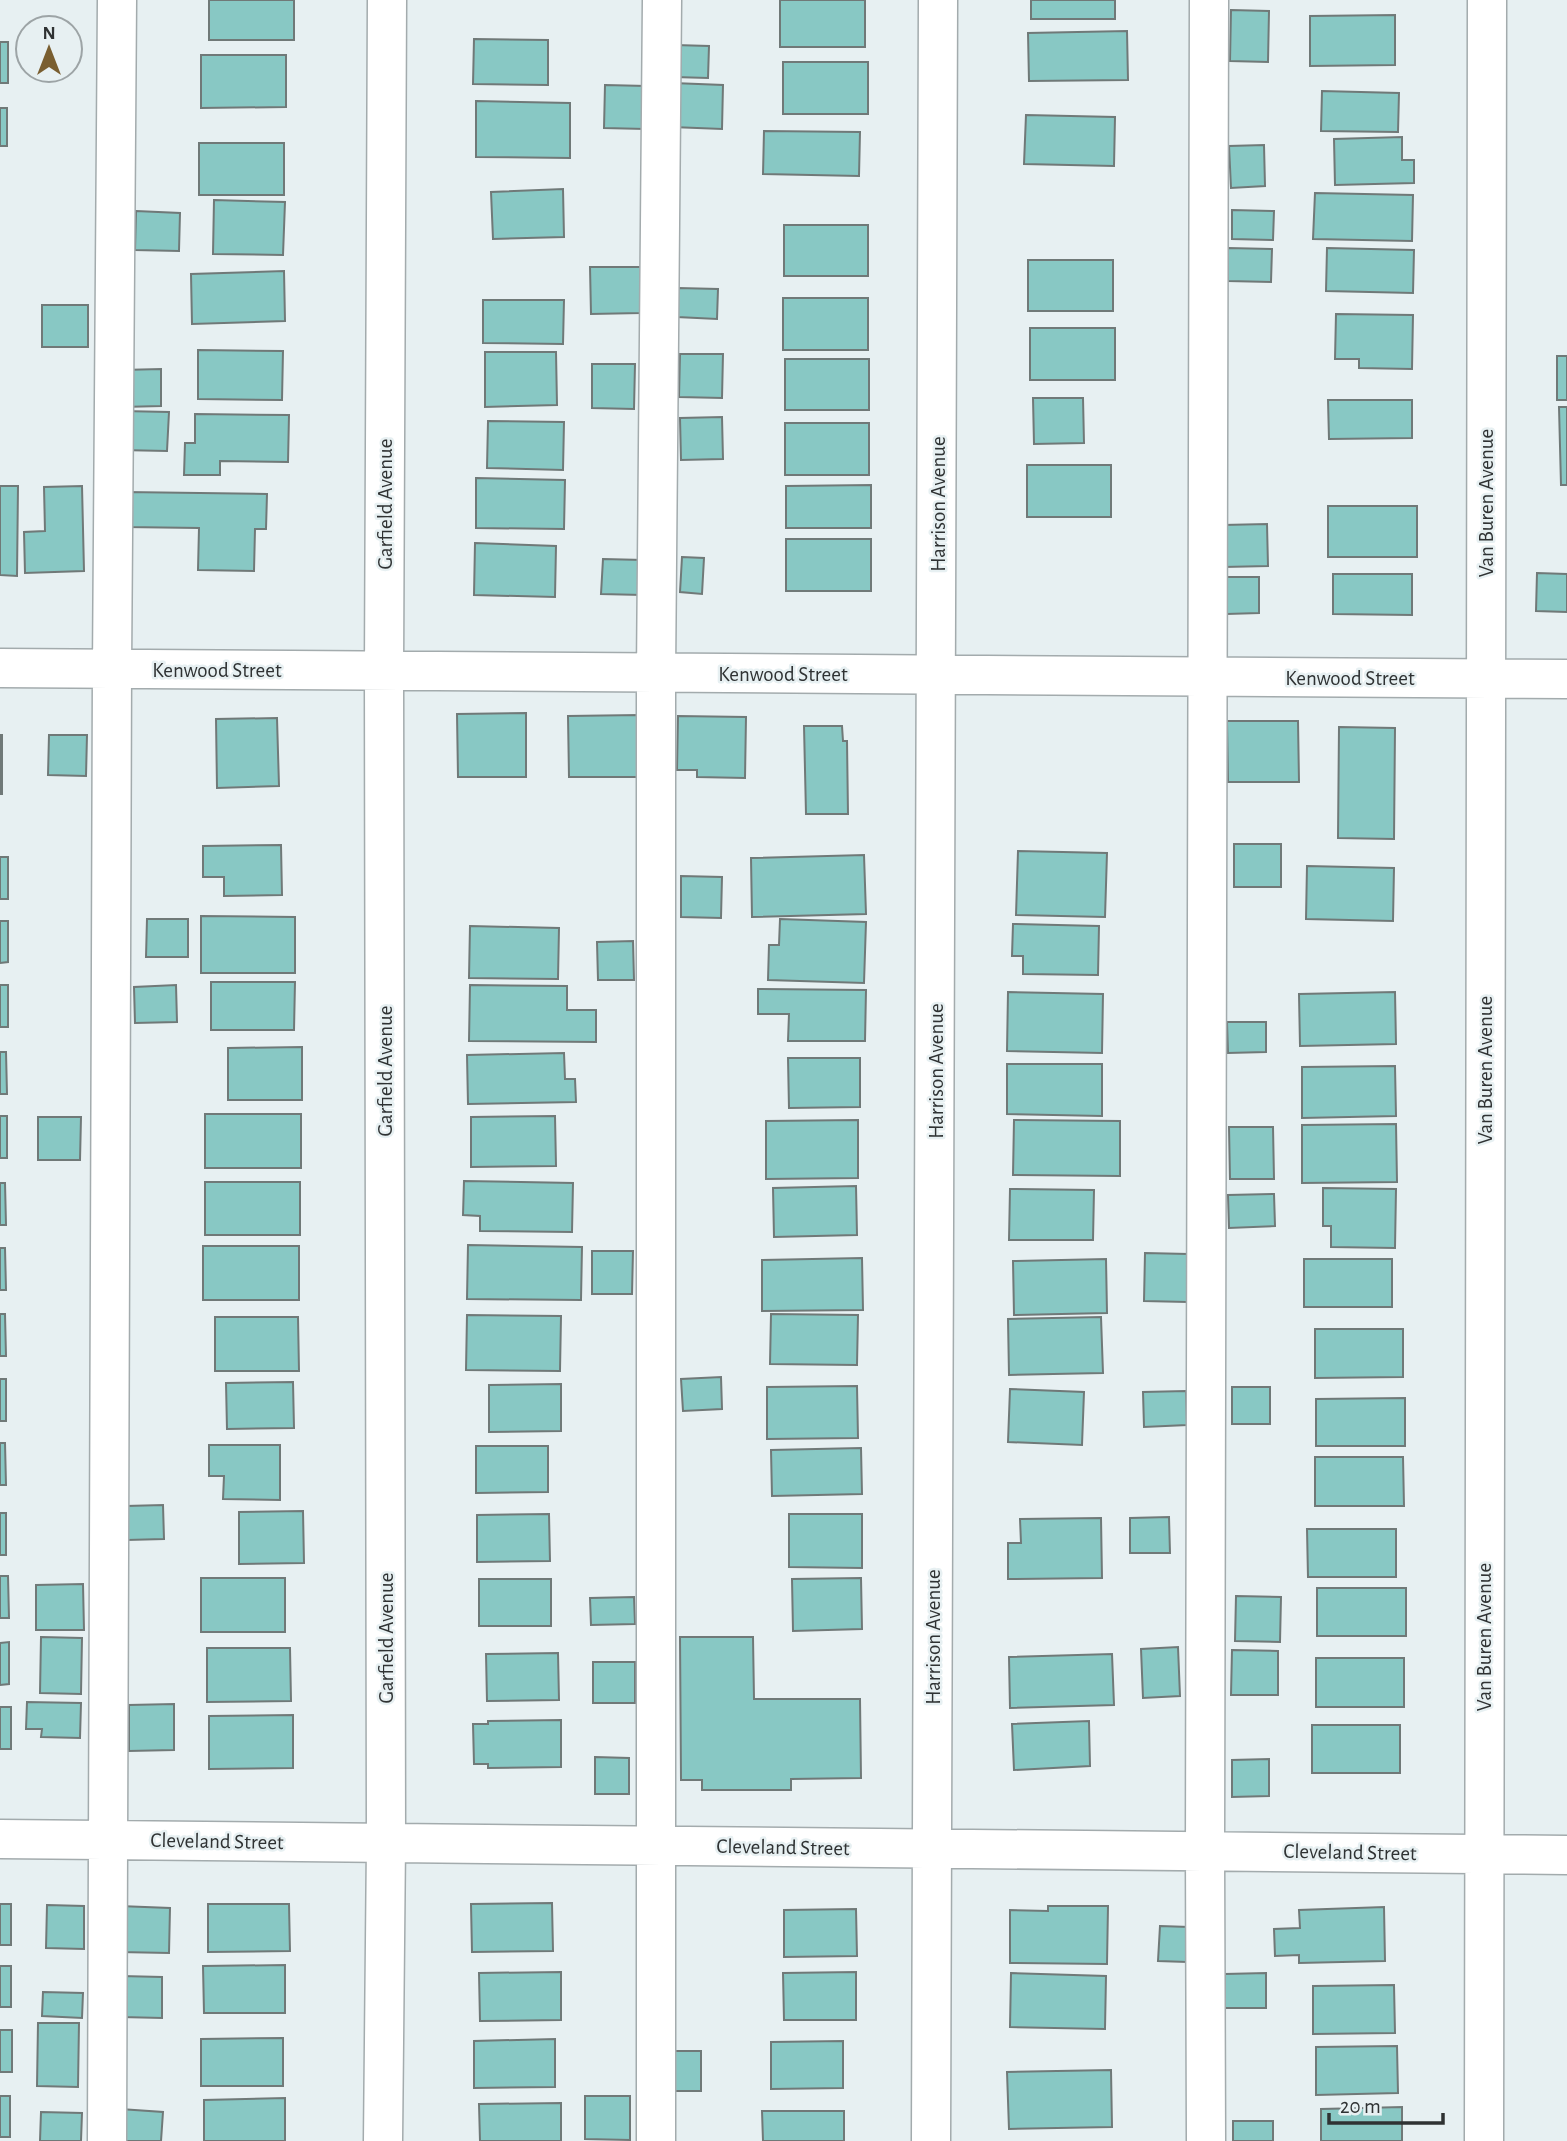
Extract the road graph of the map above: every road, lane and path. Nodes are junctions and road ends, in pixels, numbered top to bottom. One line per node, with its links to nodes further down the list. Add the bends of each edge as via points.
1 (117, 0): 8 (street)
2 (387, 0): 9 (street, Garfield Avenue)
3 (662, 0): 10 (street)
4 (938, 0): 11 (street, Harrison Avenue)
5 (1209, 0): 12 (street)
6 (1487, 0): 13 (street, Van Buren Avenue)
7 (0, 668): 8 (street, Kenwood Street)
8 (112, 669): 9 (street, Kenwood Street); 16 (street)
9 (384, 671): 10 (street, Kenwood Street); 17 (street, Garfield Avenue)
10 (656, 673): 11 (street, Kenwood Street); 18 (street)
11 (938, 675): 12 (street, Kenwood Street); 19 (street, Harrison Avenue)
12 (1209, 677): 13 (street, Kenwood Street); 20 (street)
13 (1485, 679): 14 (street, Kenwood Street); 21 (street, Van Buren Avenue)
14 (1567, 679)
15 (0, 1839): 16 (street, Cleveland Street)
16 (107, 1840): 17 (street, Cleveland Street); 23 (street)
17 (386, 1843): 18 (street, Cleveland Street); 24 (street, Garfield Avenue)
18 (657, 1845): 19 (street, Cleveland Street); 25 (street)
19 (932, 1849): 20 (street, Cleveland Street); 26 (street, Harrison Avenue)
20 (1205, 1851): 21 (street, Cleveland Street); 27 (street)
21 (1484, 1854): 22 (street, Cleveland Street); 28 (street, Van Buren Avenue)
22 (1567, 1854)
23 (107, 2141)
24 (383, 2141)
25 (656, 2141)
26 (932, 2141)
27 (1206, 2141)
28 (1484, 2141)

